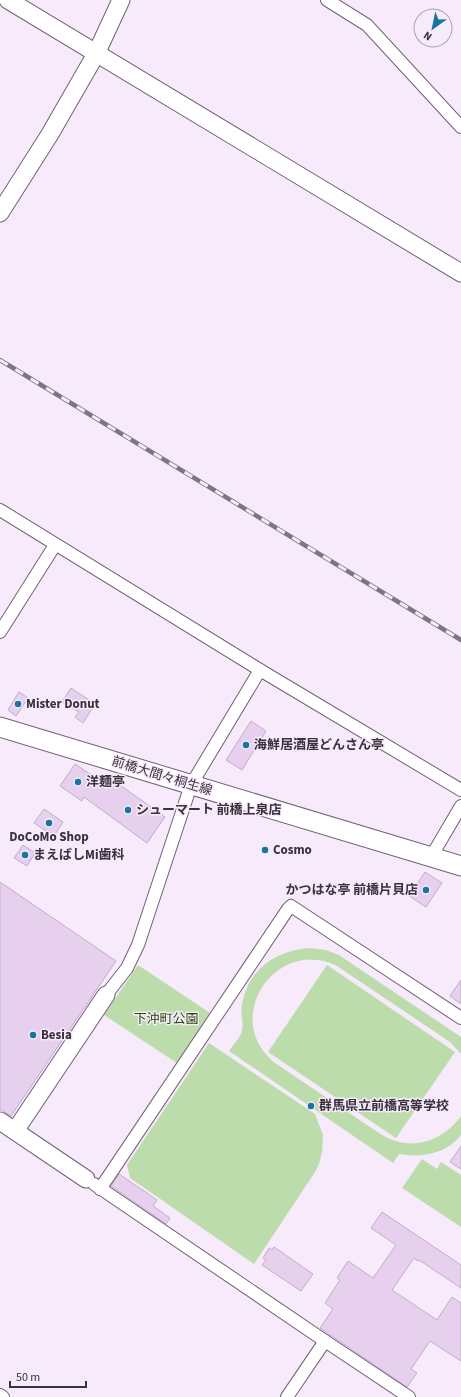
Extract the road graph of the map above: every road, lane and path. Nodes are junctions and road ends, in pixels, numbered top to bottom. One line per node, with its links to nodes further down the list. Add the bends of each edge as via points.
1 (8, 0): 4 (street)
2 (121, 0): 4 (street)
3 (327, 0): 5 (street, via 367,25)
4 (96, 54): 6 (street, via 50,134); 8 (street)
5 (461, 127)
6 (4, 198): 7 (street)
7 (0, 213)
8 (461, 273)
9 (0, 510): 10 (street)
10 (55, 545): 11 (street); 12 (street)
11 (0, 632)
12 (260, 670): 14 (street); 15 (street)
13 (0, 727): 14 (main road, 前橋大間々桐生線)
14 (191, 785): 17 (main road, 前橋大間々桐生線); 19 (street, via 138,945 127,968)
15 (461, 790)
16 (461, 806): 17 (street)
17 (431, 857): 18 (main road, 前橋大間々桐生線)
18 (461, 866)
19 (106, 995): 22 (street)
20 (461, 1018): 23 (street, via 291,906)
21 (0, 1121): 22 (street)
22 (15, 1131): 23 (street)
23 (93, 1184): 24 (street)
24 (325, 1341): 27 (street); 28 (street)
25 (0, 1395): 26 (street)
26 (3, 1397)
27 (287, 1397)
28 (409, 1397)

